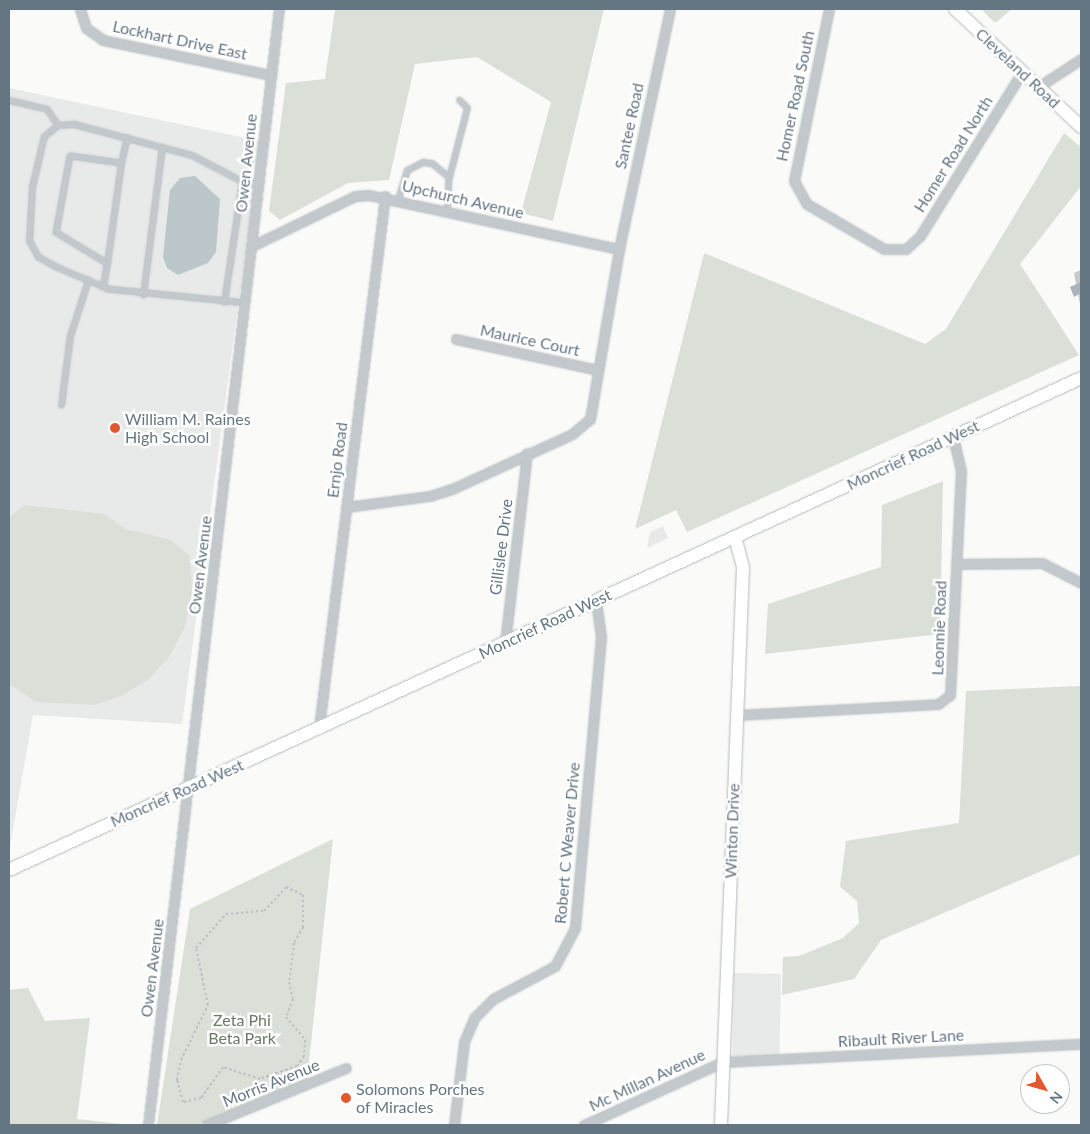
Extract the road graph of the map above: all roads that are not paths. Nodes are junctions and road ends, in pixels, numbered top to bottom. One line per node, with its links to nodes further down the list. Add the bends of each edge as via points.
1 (80, 9): 8 (street, Lockhart Drive East, via 86,28 103,40)
2 (279, 9): 8 (street, Owen Avenue)
3 (670, 9): 24 (street, Santee Road)
4 (829, 9): 25 (street, Homer Road South, via 794,170 797,189 808,204 884,249)
5 (955, 9): 7 (main road, Cleveland Road)
6 (1081, 59): 9 (street)
7 (1022, 72): 9 (main road, Cleveland Road); 25 (street, Homer Road North, via 920,236)
8 (271, 75): 19 (street, Owen Avenue)
9 (1038, 87): 13 (main road, Cleveland Road)
10 (9, 100): 12 (lane, via 47,109)
11 (459, 100): 17 (lane, via 467,108)
12 (58, 125): 14 (lane); 27 (lane, via 44,136 37,154 29,241 38,257)
13 (1081, 127)
14 (126, 138): 15 (lane); 16 (lane)
15 (162, 146): 18 (lane, via 192,155); 29 (lane)
16 (121, 163): 26 (lane); 26 (lane, via 70,156 56,232)
17 (449, 177): 21 (lane, via 432,163 414,165 407,170); 22 (lane)
18 (242, 181): 19 (lane); 30 (lane)
19 (259, 184): 23 (street, Owen Avenue)
20 (385, 196): 21 (street, Upchurch Avenue); 23 (street, Upchurch Avenue, via 355,196); 38 (street, Ernjo Road)
21 (398, 199): 22 (street, Upchurch Avenue)
22 (447, 211): 24 (street, Upchurch Avenue)
23 (252, 246): 31 (street, Owen Avenue)
24 (619, 249): 33 (street)
25 (906, 249)
26 (108, 263): 28 (lane)
27 (88, 280): 28 (lane); 35 (lane, via 70,336)
28 (103, 287): 29 (lane)
29 (143, 295): 30 (lane)
30 (224, 302): 31 (lane)
31 (246, 304): 46 (street, Owen Avenue)
32 (456, 339): 33 (street, Maurice Court)
33 (598, 370): 37 (street, via 590,419 572,434)
34 (1081, 378): 36 (main road, Moncrief Road West)
35 (61, 405)
36 (952, 437): 39 (main road, Moncrief Road West); 40 (street, Leonnie Road, via 961,471)
37 (527, 454): 38 (street, via 430,496); 43 (street, Gillislee Drive)
38 (346, 507): 45 (street, Ernjo Road)
39 (735, 538): 42 (main road, Moncrief Road West); 44 (main road, Winton Drive, via 743,567)
40 (956, 564): 41 (street, via 1042,562); 44 (street, Leonnie Road, via 952,690 942,703)
41 (1081, 583)
42 (596, 602): 43 (main road, Moncrief Road West); 53 (street, Robert C Weaver Drive, via 601,637 575,928 555,966 493,999 474,1018 464,1042)
43 (505, 643): 45 (main road, Moncrief Road West)
44 (736, 716): 49 (main road, Winton Drive)
45 (319, 728): 46 (main road, Moncrief Road West)
46 (188, 788): 47 (main road, Moncrief Road West); 51 (street, Owen Avenue)
47 (9, 870)
48 (1081, 1044): 49 (street, Ribault River Lane)
49 (722, 1062): 54 (street, Mc Millan Avenue); 55 (main road, Winton Drive)
50 (346, 1068): 52 (street, Morris Avenue)
51 (148, 1125)
52 (207, 1125)
53 (454, 1125)
54 (584, 1125)
55 (721, 1125)

